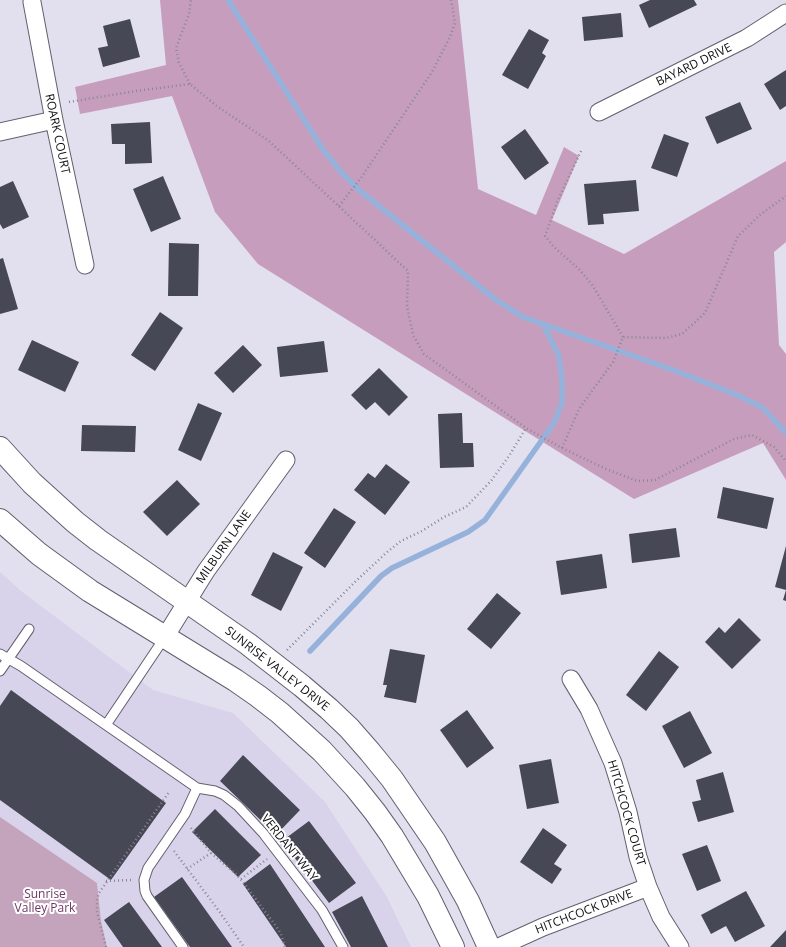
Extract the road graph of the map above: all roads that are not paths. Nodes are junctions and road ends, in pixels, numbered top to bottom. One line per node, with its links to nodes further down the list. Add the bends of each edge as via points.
1 (32, 2): 4 (street, ROARK COURT)
2 (786, 13): 3 (street, BAYARD DRIVE, via 747,38)
3 (599, 112)
4 (54, 120): 5 (street); 6 (street, ROARK COURT)
5 (0, 132)
6 (85, 264)
7 (0, 448): 10 (main road, SUNRISE VALLEY DRIVE, via 32,483 75,522)
8 (286, 460): 10 (street, MILBURN LANE)
9 (0, 520): 12 (main road, via 65,574)
10 (186, 602): 12 (street, MILBURN LANE); 23 (main road, SUNRISE VALLEY DRIVE, via 248,644 302,686 328,708 370,752 414,809 435,842 468,901)
11 (29, 629): 14 (lane)
12 (165, 637): 17 (lane); 22 (main road, via 258,696 301,732 338,768 375,812 399,848 428,896)
13 (0, 654): 14 (lane)
14 (9, 659): 15 (lane); 17 (lane)
15 (0, 672)
16 (571, 680): 19 (street, HITCHCOCK COURT, via 589,709 612,763)
17 (106, 725): 18 (lane)
18 (196, 788): 20 (lane, via 185,814 148,868 144,880 147,896); 21 (lane, VERDANT WAY, via 224,795 249,818 278,851 322,910)
19 (648, 887): 24 (street, HITCHCOCK DRIVE); 25 (street, HITCHCOCK COURT, via 661,917)
20 (183, 947)
21 (343, 947)
22 (453, 947)
23 (489, 947)
24 (499, 947)
25 (680, 947)

